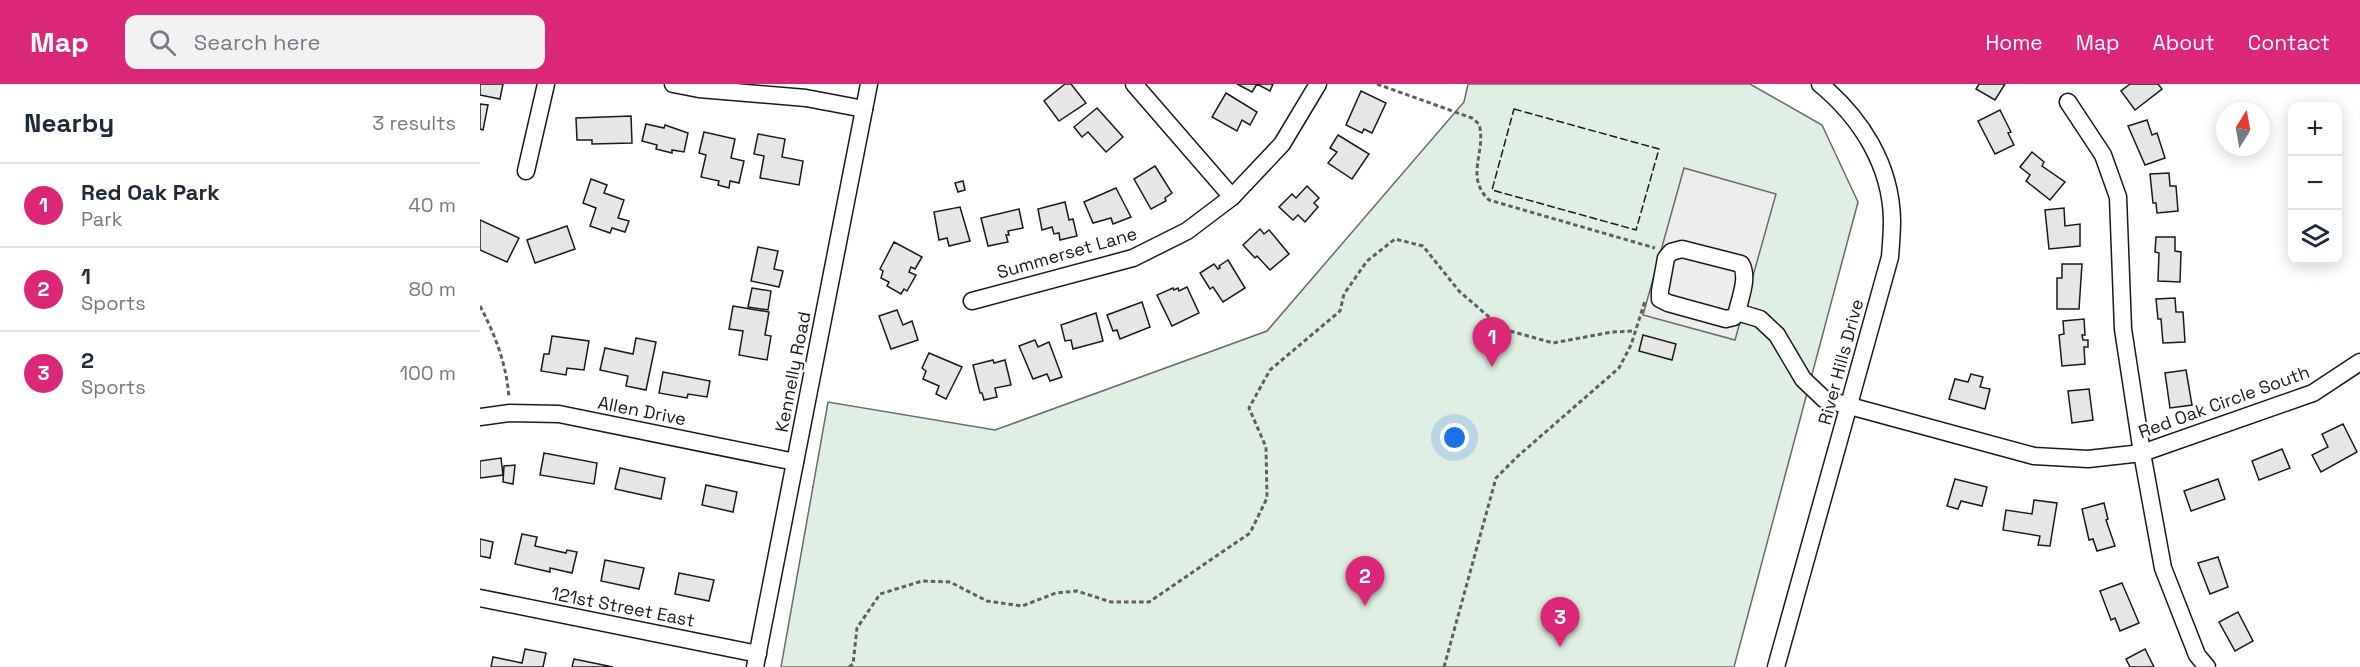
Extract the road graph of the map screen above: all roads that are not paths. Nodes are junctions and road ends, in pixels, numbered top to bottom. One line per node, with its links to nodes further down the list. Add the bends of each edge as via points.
1 (546, 84): 9 (street)
2 (673, 84): 8 (street, via 806,98)
3 (869, 84): 8 (street, Kennelly Road)
4 (1134, 84): 10 (street)
5 (1318, 84): 10 (street, Summerset Lane, via 1282,144)
6 (1821, 84): 14 (street, River Hills Drive, via 1843,103 1869,138 1887,182 1892,219 1890,257)
7 (2068, 102): 16 (street, via 2103,155 2118,197 2123,329)
8 (864, 109): 17 (street, Kennelly Road)
9 (526, 171)
10 (1233, 197): 11 (street, Summerset Lane, via 1187,231 1133,258)
11 (972, 301)
12 (1737, 312): 12 (street, via 1734,318 1726,319 1660,299 1666,258 1682,249 1741,264 1744,278); 14 (street, Red Oak Circle South, via 1760,319 1777,335 1813,390 1824,399)
13 (2360, 362): 16 (street, Red Oak Circle South, via 2313,393)
14 (1849, 406): 16 (street, Red Oak Circle South, via 2034,456 2088,459); 20 (street, River Hills Drive)
15 (480, 417): 17 (street, Allen Drive, via 559,414)
16 (2142, 453): 21 (street, via 2163,568 2197,655)
17 (795, 462): 19 (street, Kennelly Road)
18 (480, 598): 19 (street, 121st Street East)
19 (756, 660)
20 (1776, 667)
21 (2207, 667)

